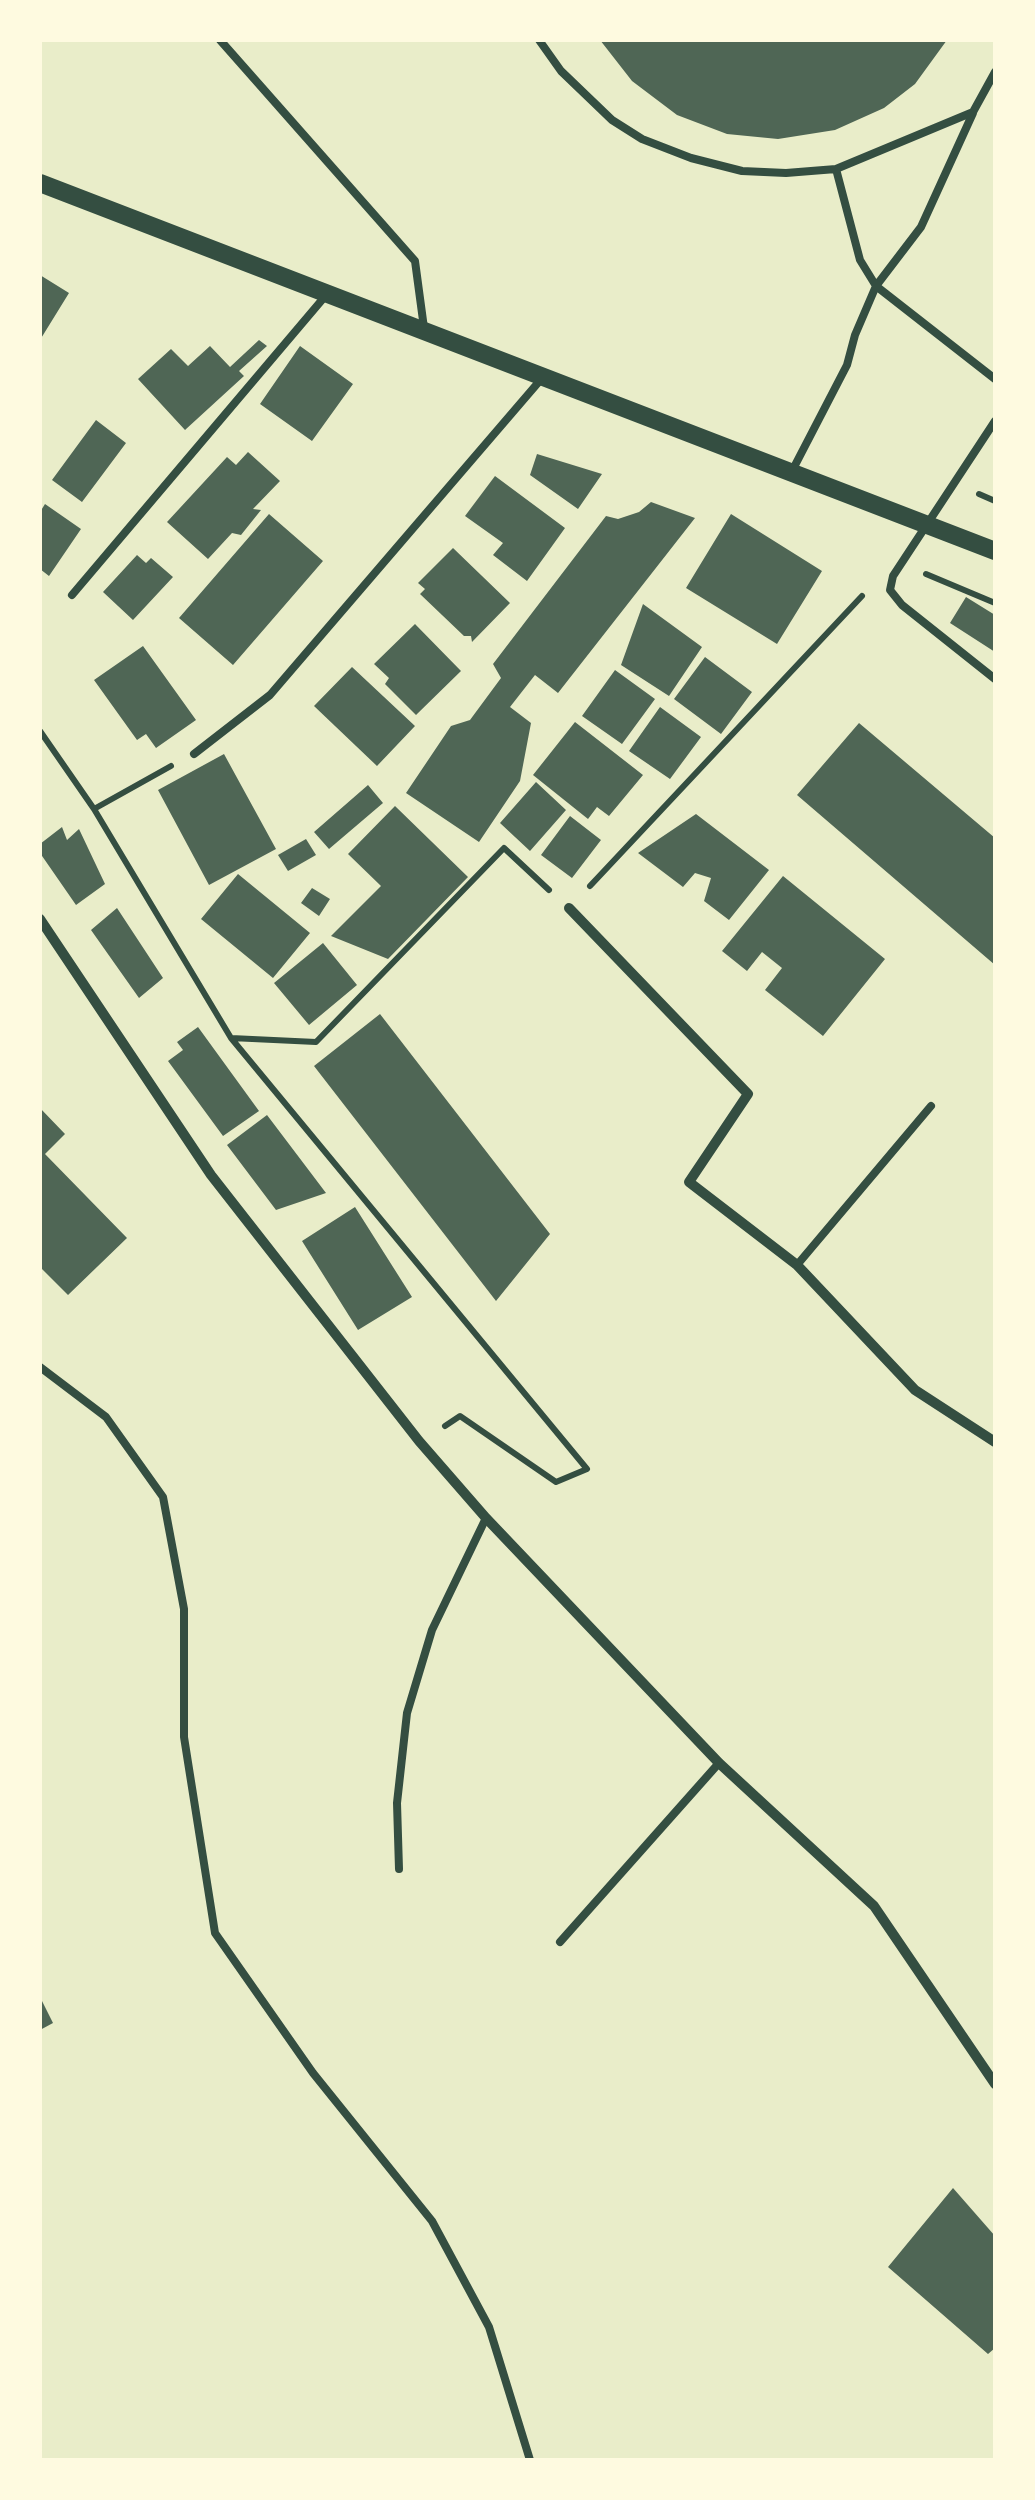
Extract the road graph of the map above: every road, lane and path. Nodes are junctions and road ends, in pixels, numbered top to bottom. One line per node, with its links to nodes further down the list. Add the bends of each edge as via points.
1 (220, 40): 9 (lane, via 415,262)
2 (539, 40): 5 (lane, via 588,98 642,139 742,171)
3 (995, 72): 4 (lane)
4 (973, 112): 5 (lane); 7 (lane, via 921,227)
5 (836, 169): 7 (lane, via 860,260)
6 (40, 183): 8 (street)
7 (876, 286): 11 (lane); 13 (lane, via 847,365)
8 (327, 294): 9 (street); 18 (lane)
9 (424, 332): 10 (street)
10 (544, 376): 13 (street); 22 (lane, via 270,695)
11 (995, 379)
12 (995, 421): 14 (lane)
13 (791, 473): 14 (street)
14 (928, 524): 15 (street); 16 (lane)
15 (995, 551)
16 (902, 564): 17 (lane); 19 (path)
17 (890, 590): 20 (lane); 24 (path, via 868,589)
18 (72, 595)
19 (995, 603)
20 (995, 680)
21 (40, 731): 23 (path)
22 (194, 754): 23 (path)
23 (94, 808): 26 (path)
24 (570, 908): 26 (path, via 504,848 316,1042); 28 (street, via 748,1094 689,1182)
25 (40, 919): 30 (street, via 211,1175)
26 (231, 1038): 30 (path, via 587,1469 556,1482 460,1416)
27 (932, 1106): 28 (lane)
28 (797, 1265): 31 (street, via 915,1390)
29 (40, 1367): 37 (lane, via 106,1417 163,1496 184,1609 184,1737 215,1933 432,2221 489,2327)
30 (419, 1442): 32 (street)
31 (995, 1442)
32 (486, 1518): 33 (street); 34 (lane, via 432,1630 407,1713 397,1803)
33 (719, 1763): 35 (lane); 36 (street, via 874,1906)
34 (399, 1869)
35 (560, 1942)
36 (995, 2084)
37 (530, 2460)

